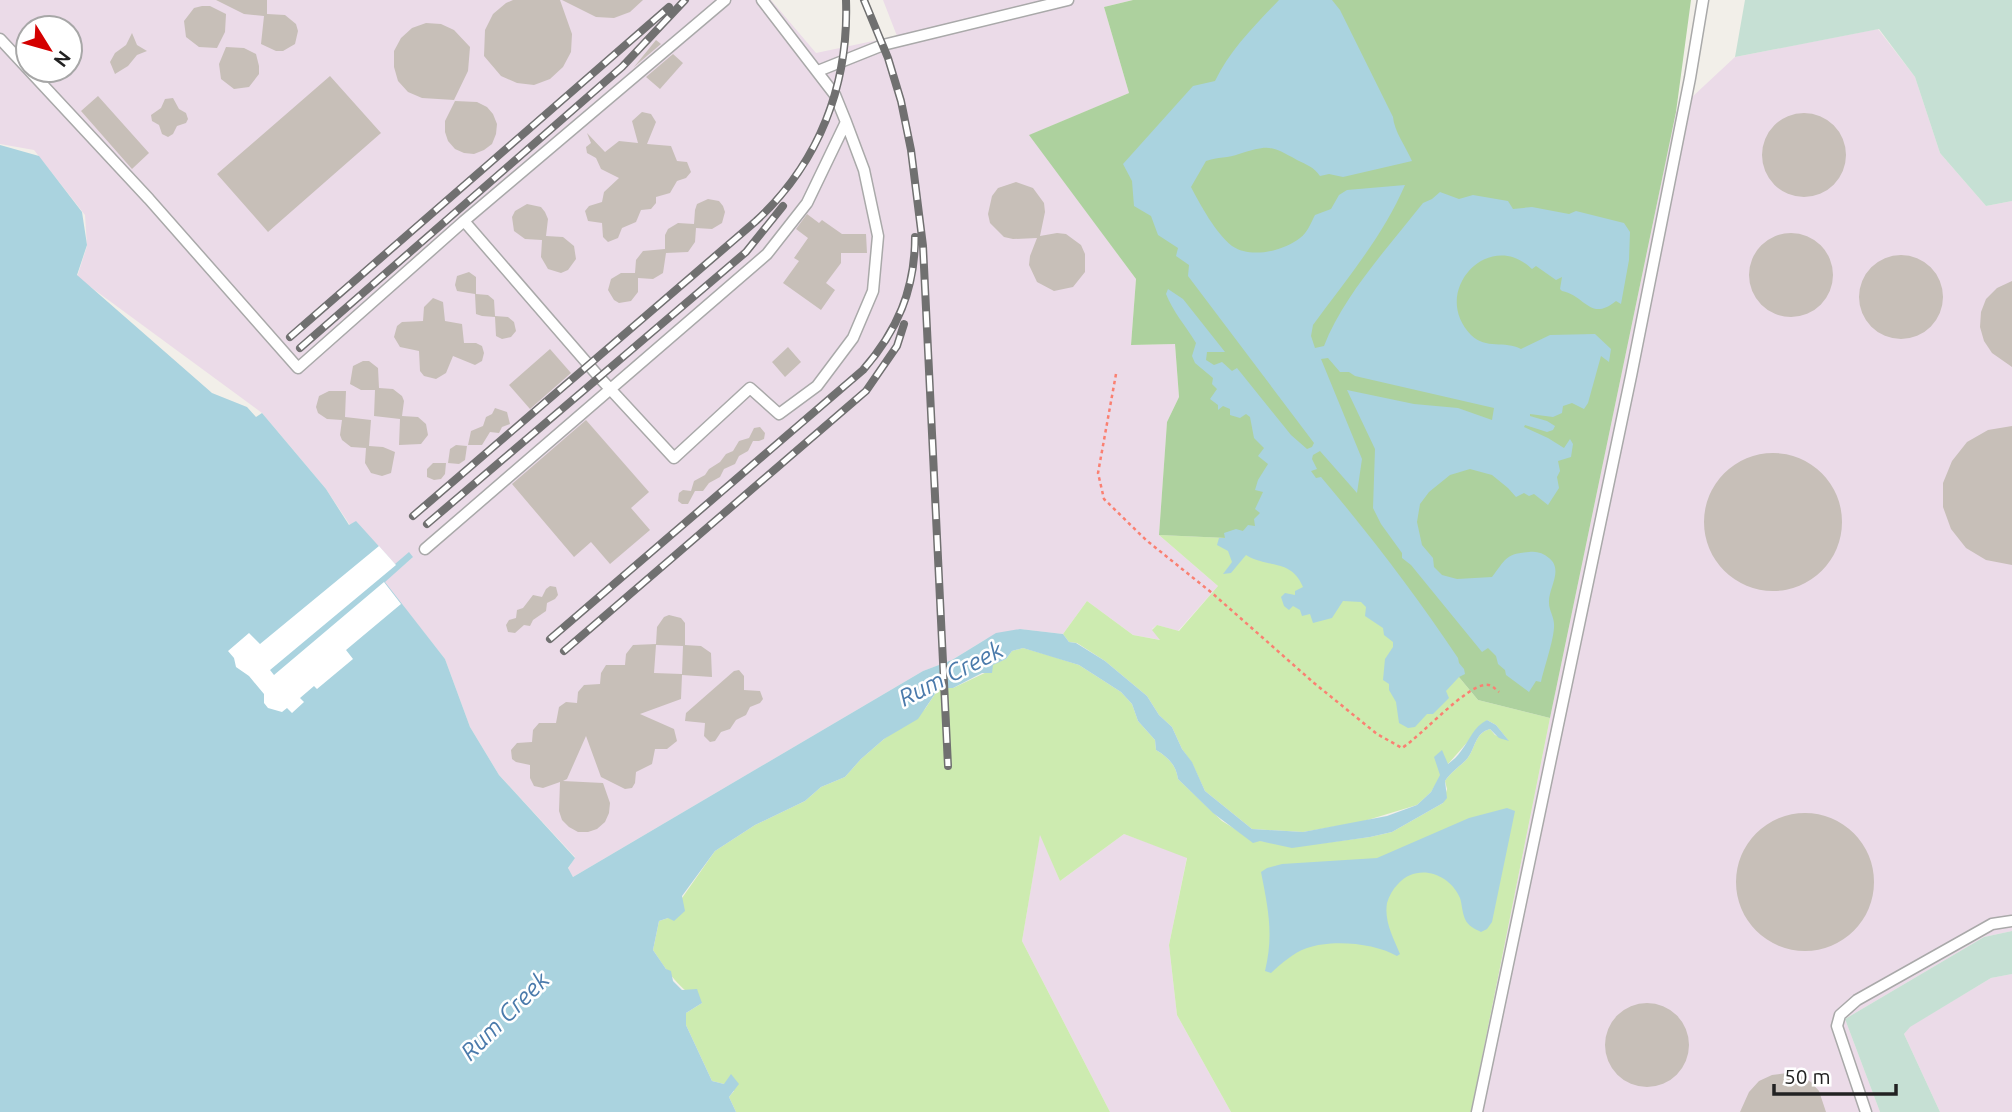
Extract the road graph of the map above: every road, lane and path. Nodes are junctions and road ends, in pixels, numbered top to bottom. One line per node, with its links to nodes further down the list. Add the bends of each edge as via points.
1 (725, 0): 8 (lane)
2 (762, 0): 6 (lane)
3 (1068, 0): 6 (lane, via 883,45)
4 (1703, 0): 14 (lane, via 1631,376)
5 (0, 39): 8 (lane, via 298,368)
6 (818, 71): 7 (lane)
7 (846, 122): 10 (lane, via 807,203 767,254); 10 (lane, via 864,170 878,236 873,291 853,338 817,386 779,414 750,388 674,458)
8 (464, 221): 10 (lane)
9 (1116, 374): 12 (path, via 1098,473 1104,499 1314,683 1377,734 1402,748 1470,690 1483,684)
10 (610, 388): 11 (lane)
11 (425, 549)
12 (1499, 692)
13 (2012, 921): 15 (lane, via 1992,923 1857,1000 1840,1015 1837,1026)
14 (1476, 1112)
15 (1866, 1112)

